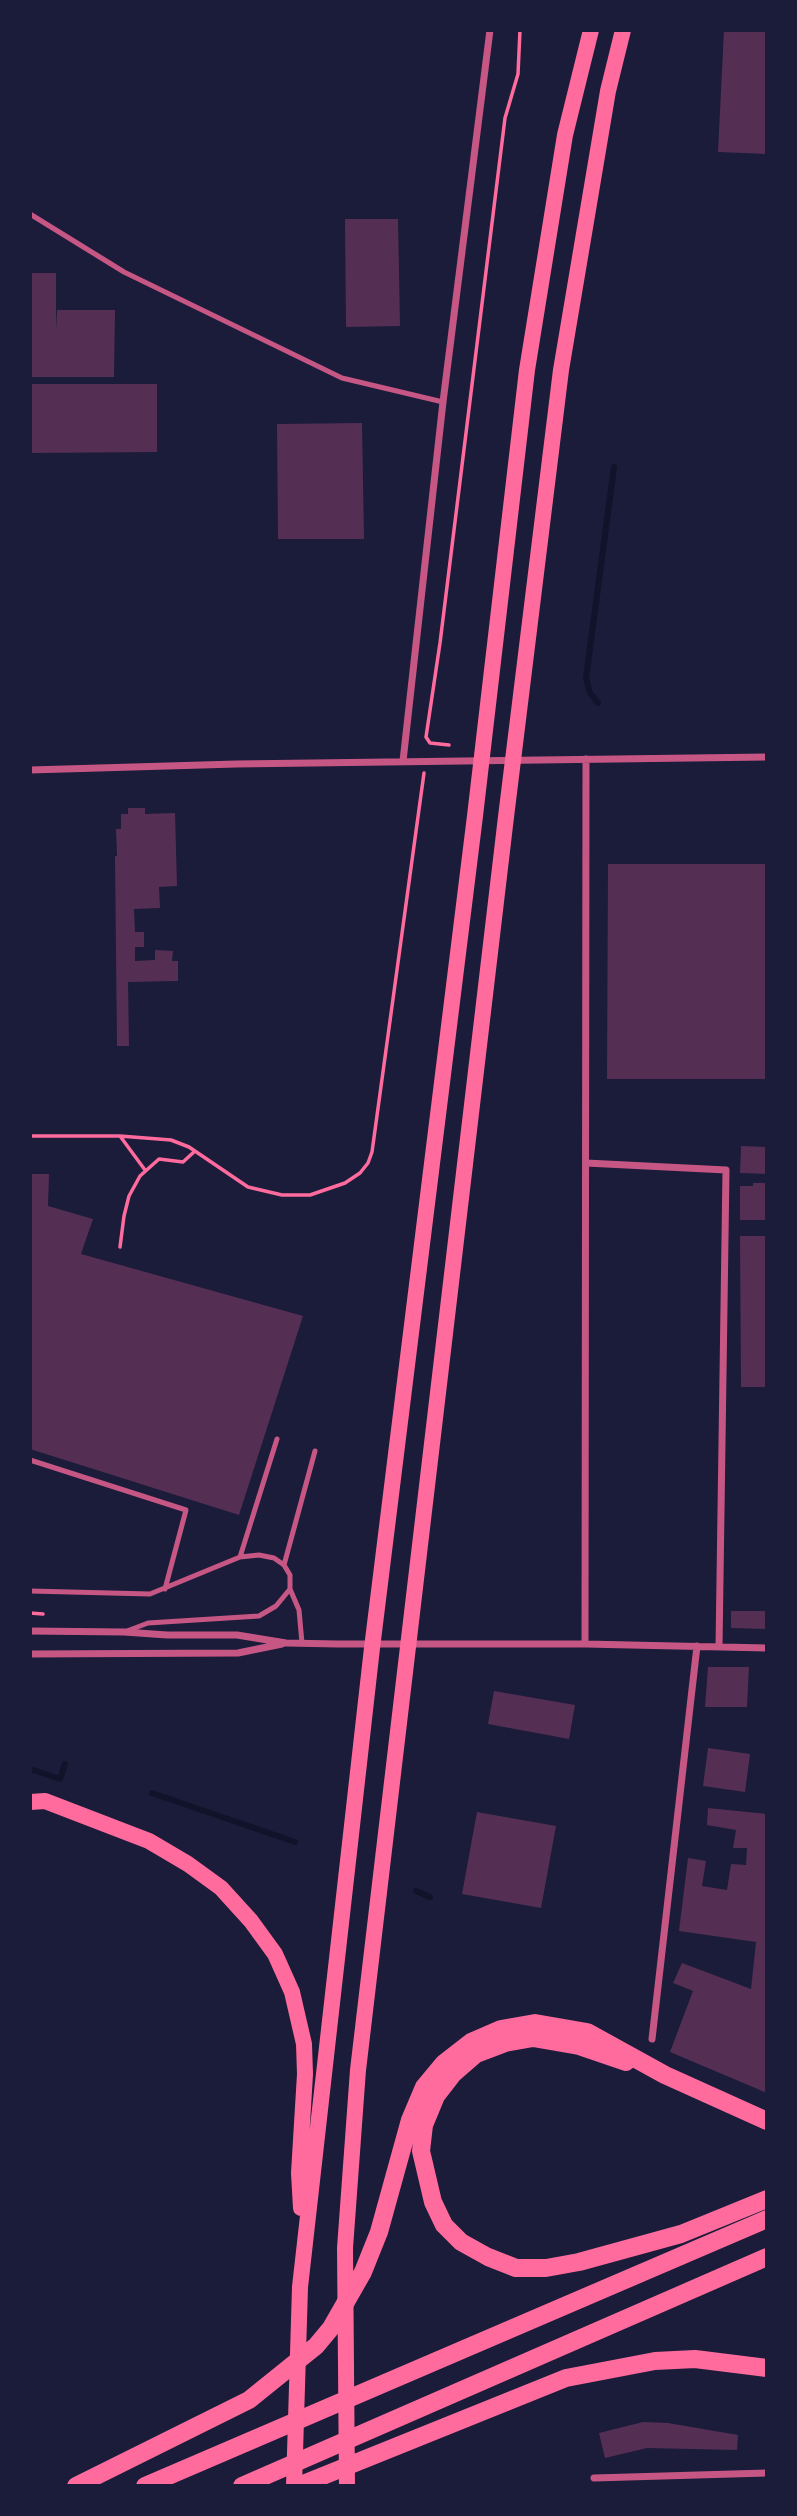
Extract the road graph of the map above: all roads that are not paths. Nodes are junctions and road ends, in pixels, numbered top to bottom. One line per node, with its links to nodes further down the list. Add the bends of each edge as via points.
1 (490, 30): 5 (street)
2 (591, 30): 34 (highway, via 565,135 527,370)
3 (623, 30): 43 (highway, via 608,92 561,370 358,2070 345,2248)
4 (30, 214): 5 (lane, via 124,272 342,378)
5 (443, 402): 8 (street)
6 (767, 757): 7 (street)
7 (586, 759): 8 (street); 10 (street)
8 (403, 761): 9 (street)
9 (30, 770)
10 (586, 1163): 23 (street); 25 (street, via 726,1170)
11 (277, 1439): 14 (lane)
12 (315, 1451): 15 (lane)
13 (30, 1460): 16 (lane, via 186,1510)
14 (240, 1558): 15 (lane, via 259,1555); 16 (lane)
15 (284, 1565): 17 (lane)
16 (165, 1589): 18 (lane, via 150,1594)
17 (290, 1589): 20 (lane, via 276,1606 259,1616 148,1623); 22 (lane, via 299,1610)
18 (30, 1591)
19 (30, 1631): 20 (street)
20 (124, 1632): 21 (street, via 237,1635)
21 (286, 1643): 22 (street); 27 (street, via 238,1653)
22 (302, 1643): 23 (street)
23 (585, 1644): 24 (street)
24 (698, 1646): 25 (street); 29 (street)
25 (719, 1647): 26 (street)
26 (767, 1647)
27 (30, 1654)
28 (35, 1800): 34 (highway, via 149,1841 188,1864 221,1888 275,1954 292,1992 304,2044 299,2173)
29 (652, 2039)
30 (665, 2075): 31 (highway); 32 (highway, via 579,2046 533,2038 476,2054 436,2096 424,2125 421,2151 433,2202 444,2225 461,2242 488,2257 516,2268 547,2267 681,2234); 40 (highway, via 587,2032 561,2025 535,2023 501,2029 471,2042 444,2063 424,2087 363,2272 316,2346 249,2400)
31 (767, 2121)
32 (767, 2199)
33 (767, 2218): 41 (highway)
34 (304, 2248): 42 (highway, via 297,2341)
35 (767, 2257): 39 (highway)
36 (767, 2368): 42 (highway, via 695,2359 607,2368 566,2378)
37 (767, 2473): 38 (street)
38 (594, 2478)
39 (247, 2484)
40 (76, 2486)
41 (145, 2486)
42 (296, 2486)
43 (347, 2486)

